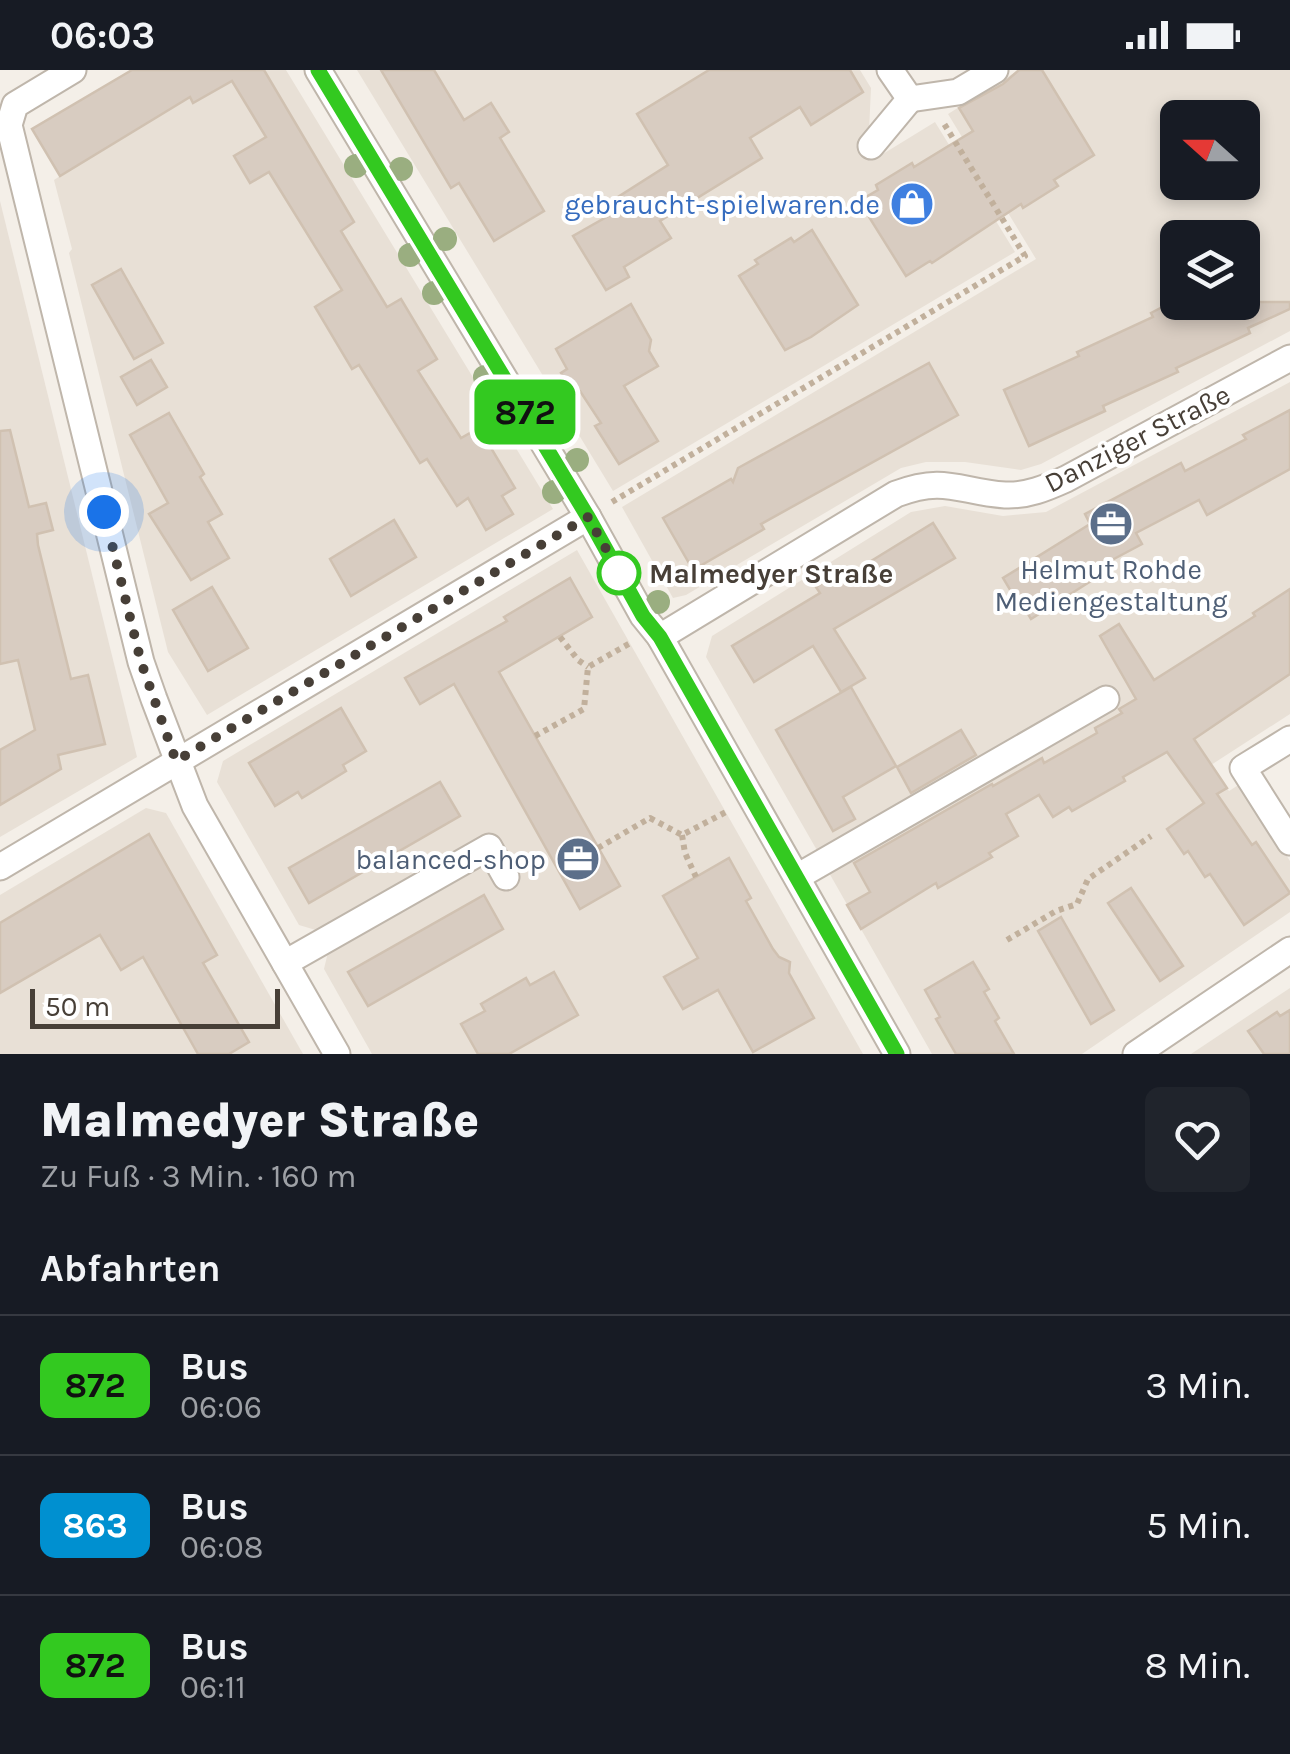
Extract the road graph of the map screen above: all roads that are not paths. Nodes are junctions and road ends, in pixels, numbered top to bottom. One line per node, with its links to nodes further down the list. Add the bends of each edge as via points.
1 (73, 70): 12 (street, via 16,105 9,125 141,662)
2 (318, 70): 8 (street)
3 (890, 70): 5 (street)
4 (995, 70): 5 (street, via 958,92)
5 (910, 99): 6 (street)
6 (871, 146)
7 (1290, 358): 9 (street, Danziger Straße, via 1037,491 1008,495 932,484 896,494)
8 (588, 517): 9 (street); 12 (street)
9 (657, 633): 16 (street)
10 (1106, 700): 16 (street)
11 (1290, 738): 13 (street, via 1243,768)
12 (176, 761): 14 (street); 18 (street)
13 (1290, 842)
14 (0, 867)
15 (506, 877): 18 (street, via 489,847)
16 (798, 877): 20 (street)
17 (1290, 950): 21 (street)
18 (285, 964): 19 (street)
19 (337, 1054)
20 (897, 1054)
21 (1136, 1054)

